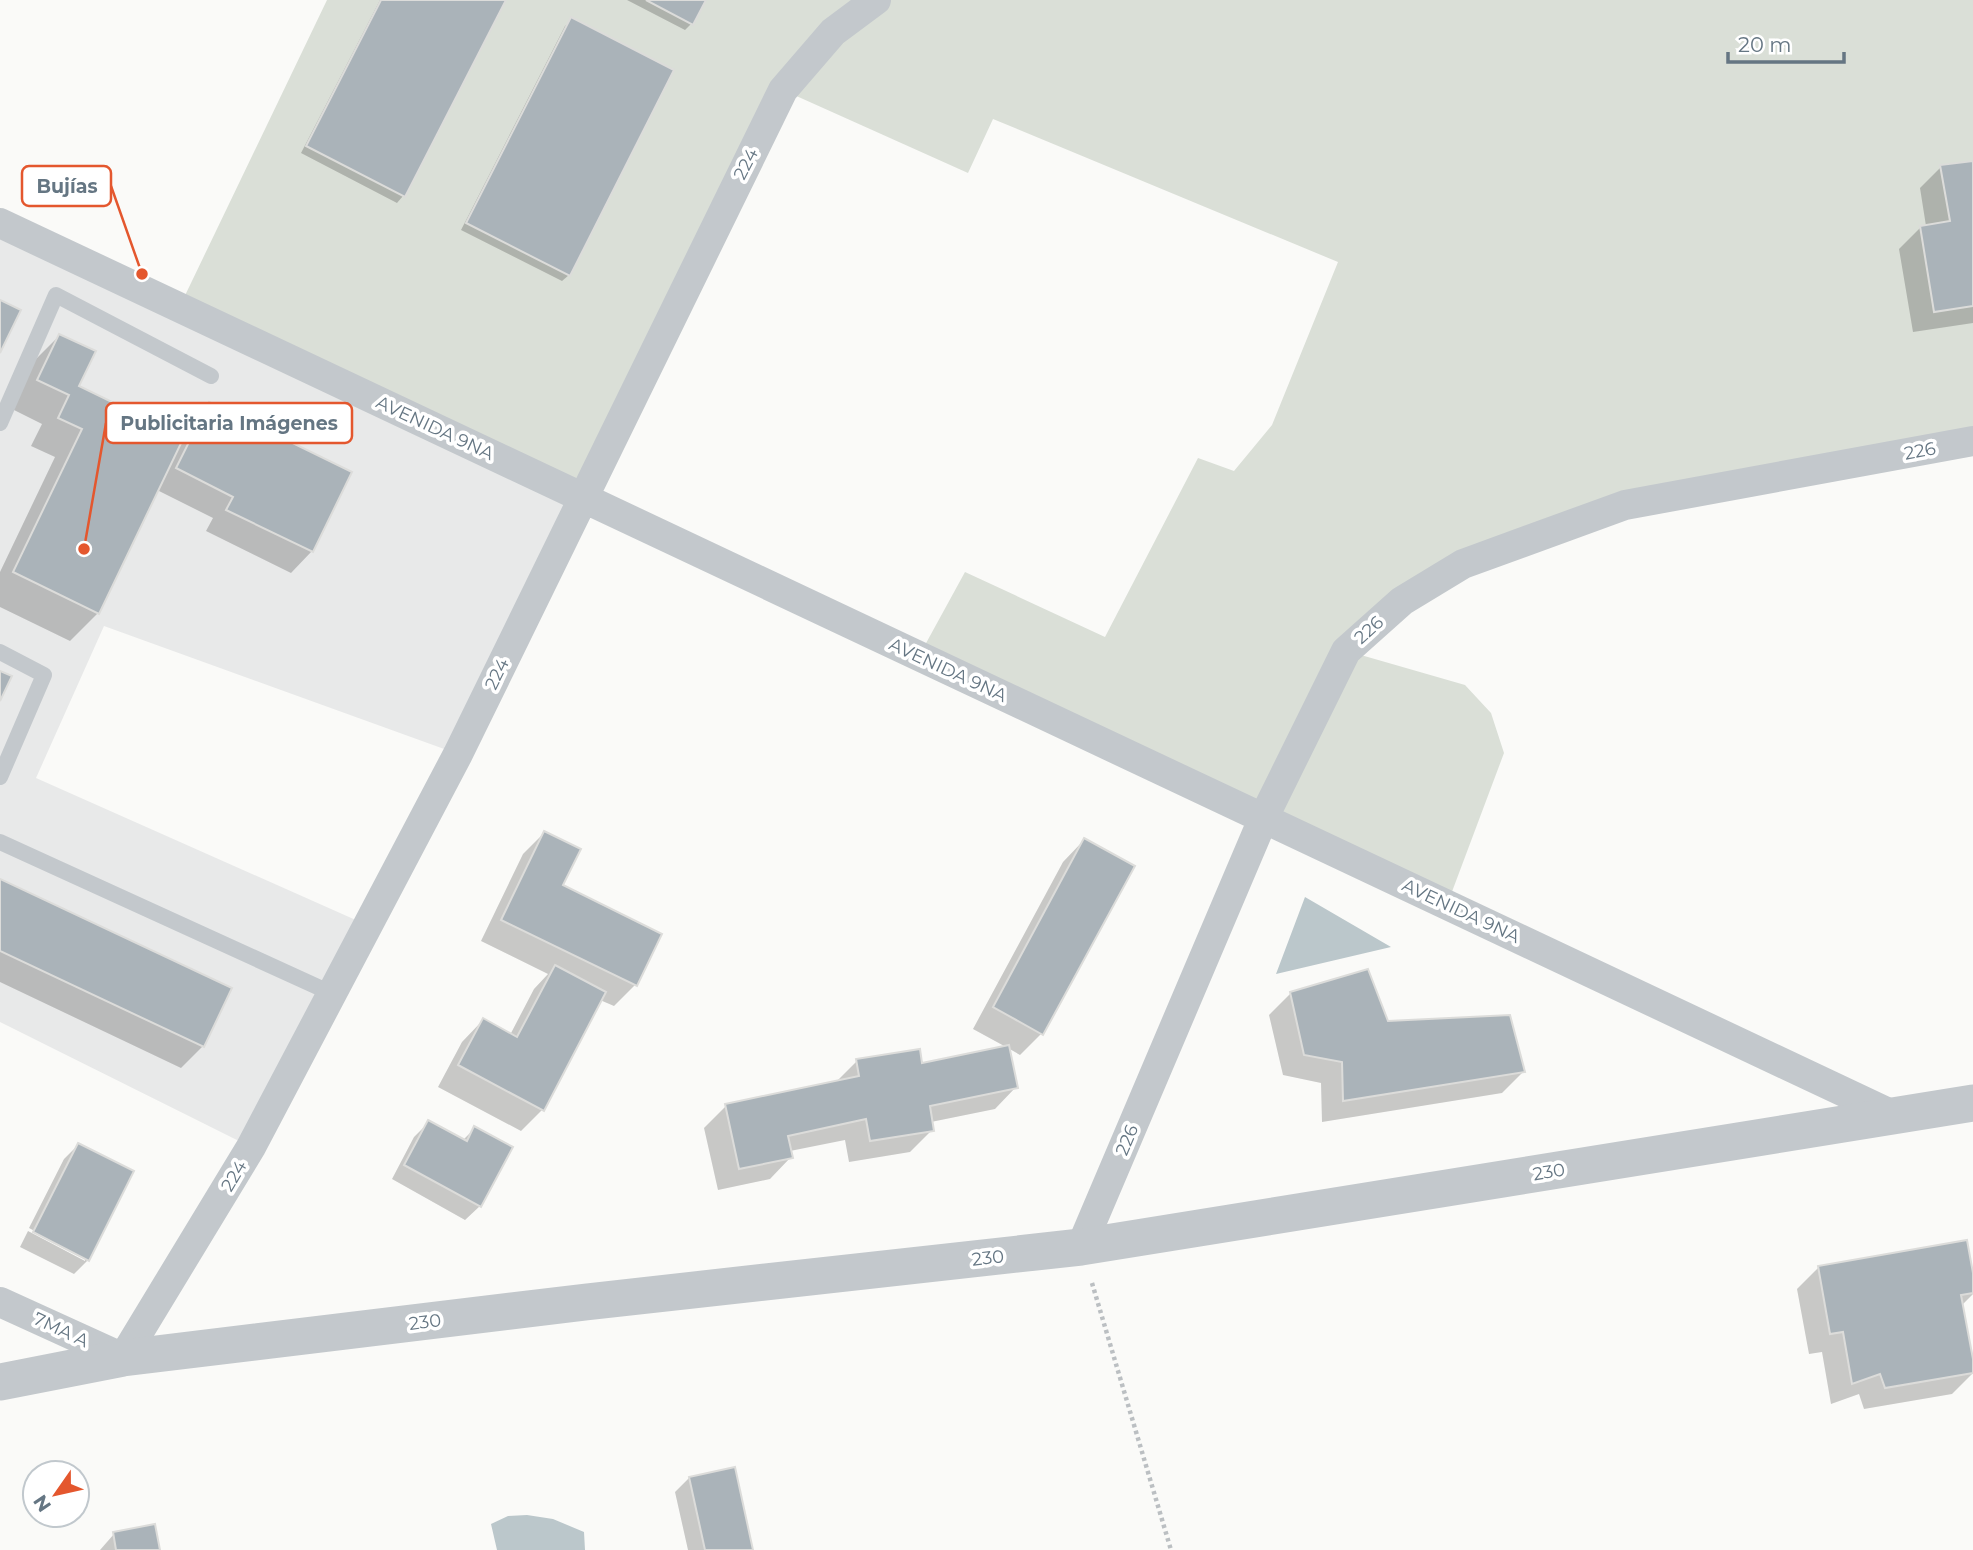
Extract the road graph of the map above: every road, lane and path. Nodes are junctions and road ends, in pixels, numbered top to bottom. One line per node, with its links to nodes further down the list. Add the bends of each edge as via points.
1 (876, 0): 6 (street, 224, via 833,32 783,90)
2 (0, 223): 6 (street, AVENIDA 9NA)
3 (211, 376): 4 (lane, via 56,295)
4 (0, 423)
5 (1973, 441): 9 (street, 226, via 1625,505 1462,564 1402,601 1346,651)
6 (584, 498): 9 (street, AVENIDA 9NA); 11 (street, 224, via 458,754)
7 (0, 652): 8 (lane, via 44,675)
8 (0, 777)
9 (1264, 819): 13 (street, AVENIDA 9NA); 14 (street, 226)
10 (0, 842): 11 (lane)
11 (331, 993): 16 (street, 224, via 251,1147)
12 (1973, 1103): 13 (street, 230)
13 (1895, 1116): 14 (street, 230)
14 (1081, 1247): 16 (street, 230); 18 (path)
15 (0, 1302): 16 (street, 7MA A)
16 (123, 1358): 17 (street, 230)
17 (0, 1382)
18 (1171, 1550)

